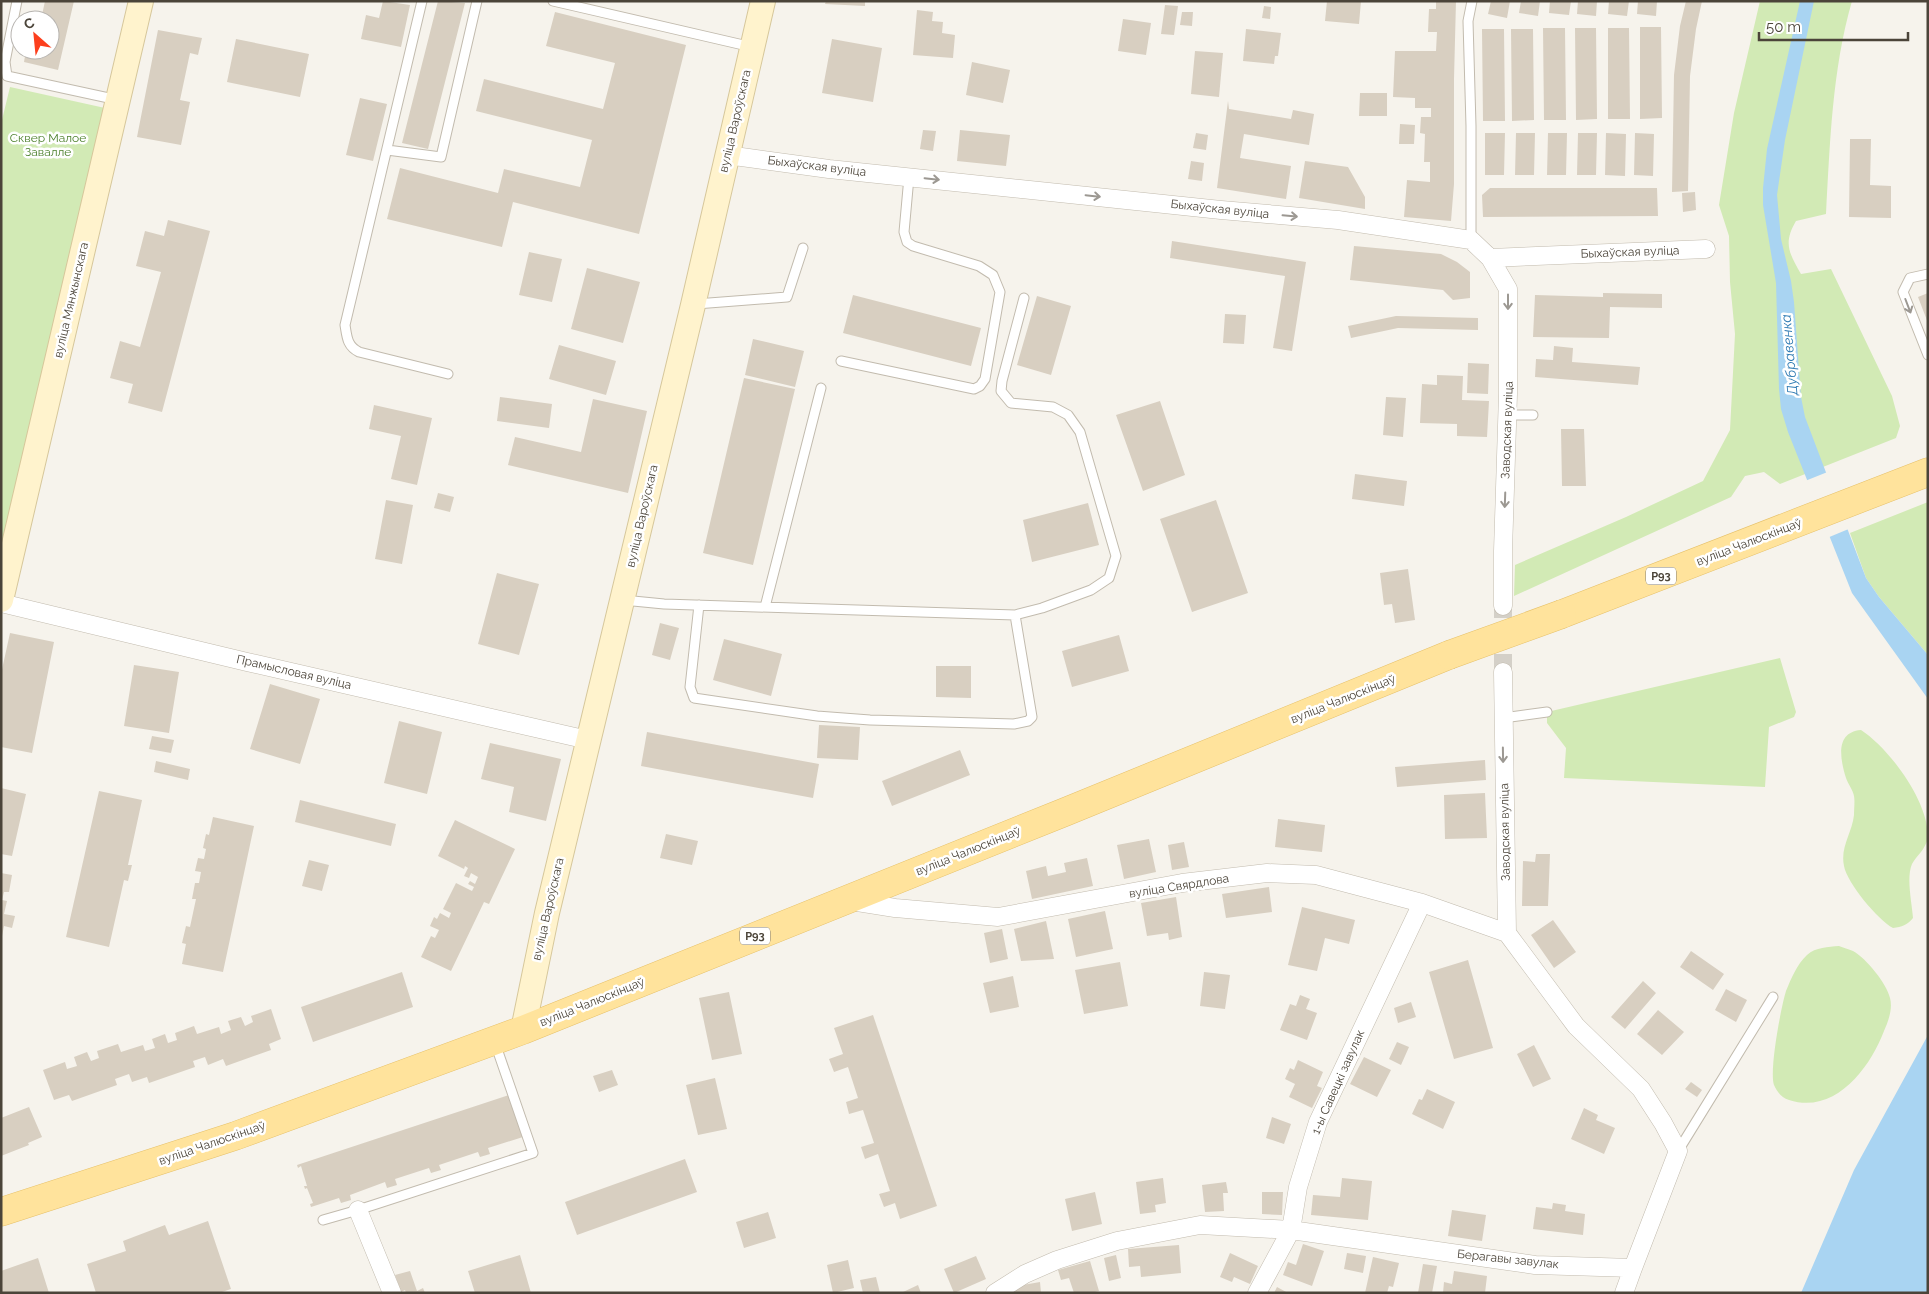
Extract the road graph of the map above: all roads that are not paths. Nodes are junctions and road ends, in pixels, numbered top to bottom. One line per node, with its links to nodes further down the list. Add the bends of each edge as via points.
1 (17, 1): 9 (lane)
2 (141, 1): 10 (street, вуліца Мянжынскага)
3 (422, 1): 11 (lane)
4 (477, 1): 11 (lane, via 441,157)
5 (553, 1): 8 (lane)
6 (763, 1): 8 (street, вуліца Вароўскага)
7 (1472, 1): 14 (lane, via 1468,22)
8 (752, 47): 12 (street, вуліца Вароўскага)
9 (4, 79): 10 (lane)
10 (118, 100): 29 (street, вуліца Мянжынскага)
11 (387, 150): 23 (lane, via 345,325 347,339 352,349 359,352)
12 (727, 155): 13 (street, Быхаўская вуліца); 20 (street, вуліца Вароўскага)
13 (909, 177): 14 (street, Быхаўская вуліца, one-way to 14, via 1338,220); 22 (lane, via 904,232 907,242 979,266 993,276 1000,292 985,379 974,388)
14 (1471, 240): 17 (street)
15 (803, 248): 20 (lane, via 787,297)
16 (1706, 250): 17 (street, Быхаўская вуліца)
17 (1490, 258): 25 (street, Заводская вуліца, one-way to 25, via 1508,290)
18 (1928, 274): 21 (lane, one-way to 21, via 1910,278 1903,292)
19 (1024, 298): 33 (lane, via 1001,391 1011,403 1053,407 1068,415 1080,432 1116,556 1109,578 1091,590)
20 (693, 304): 28 (street, вуліца Вароўскага)
21 (1928, 356)
22 (841, 361)
23 (448, 374)
24 (821, 388): 32 (lane)
25 (1508, 415): 26 (lane); 31 (street, Заводская вуліца, one-way to 31)
26 (1533, 415)
27 (1925, 474): 38 (main road, вуліца Чалюскінцаў / Р93, bridge, via 1449,655)
28 (622, 600): 30 (lane); 37 (street, вуліца Вароўскага)
29 (1, 601): 37 (street, Прамысловая вуліца, via 247,662)
30 (698, 605): 32 (lane); 33 (lane, via 690,687 694,698 817,716 1014,724 1032,717)
31 (1503, 606)
32 (765, 607): 33 (lane)
33 (1015, 615)
34 (1503, 672): 36 (street, Заводская вуліца)
35 (1547, 712): 36 (lane)
36 (1503, 718): 40 (street, Заводская вуліца, one-way to 40)
37 (588, 740): 42 (street, вуліца Вароўскага)
38 (846, 900): 39 (street, вуліца Свярдлова, via 998,918 1182,883 1266,873 1316,875); 42 (main road, вуліца Чалюскінцаў / Р93)
39 (1422, 904): 40 (street, вуліца Свярдлова); 48 (street, 1-ы Савецкі завулак, via 1318,1122 1298,1187)
40 (1507, 933): 44 (street, via 1576,1026 1640,1089)
41 (1773, 997): 44 (lane)
42 (523, 1030): 43 (main road, вуліца Чалюскінцаў / Р93)
43 (494, 1041): 45 (lane, via 533,1153); 46 (main road, вуліца Чалюскінцаў / Р93, via 235,1136)
44 (1678, 1152): 49 (street)
45 (358, 1210): 47 (lane); 50 (street)
46 (1, 1212)
47 (322, 1220)
48 (1291, 1230): 49 (street, Берагавы завулак, via 1535,1265); 51 (street, Берагавы завулак, via 1200,1225 1117,1241 1057,1260 1025,1274); 52 (street, 1-ы Савецкі завулак)
49 (1633, 1268): 53 (street)
50 (392, 1293)
51 (995, 1293)
52 (1257, 1293)
53 (1624, 1293)

